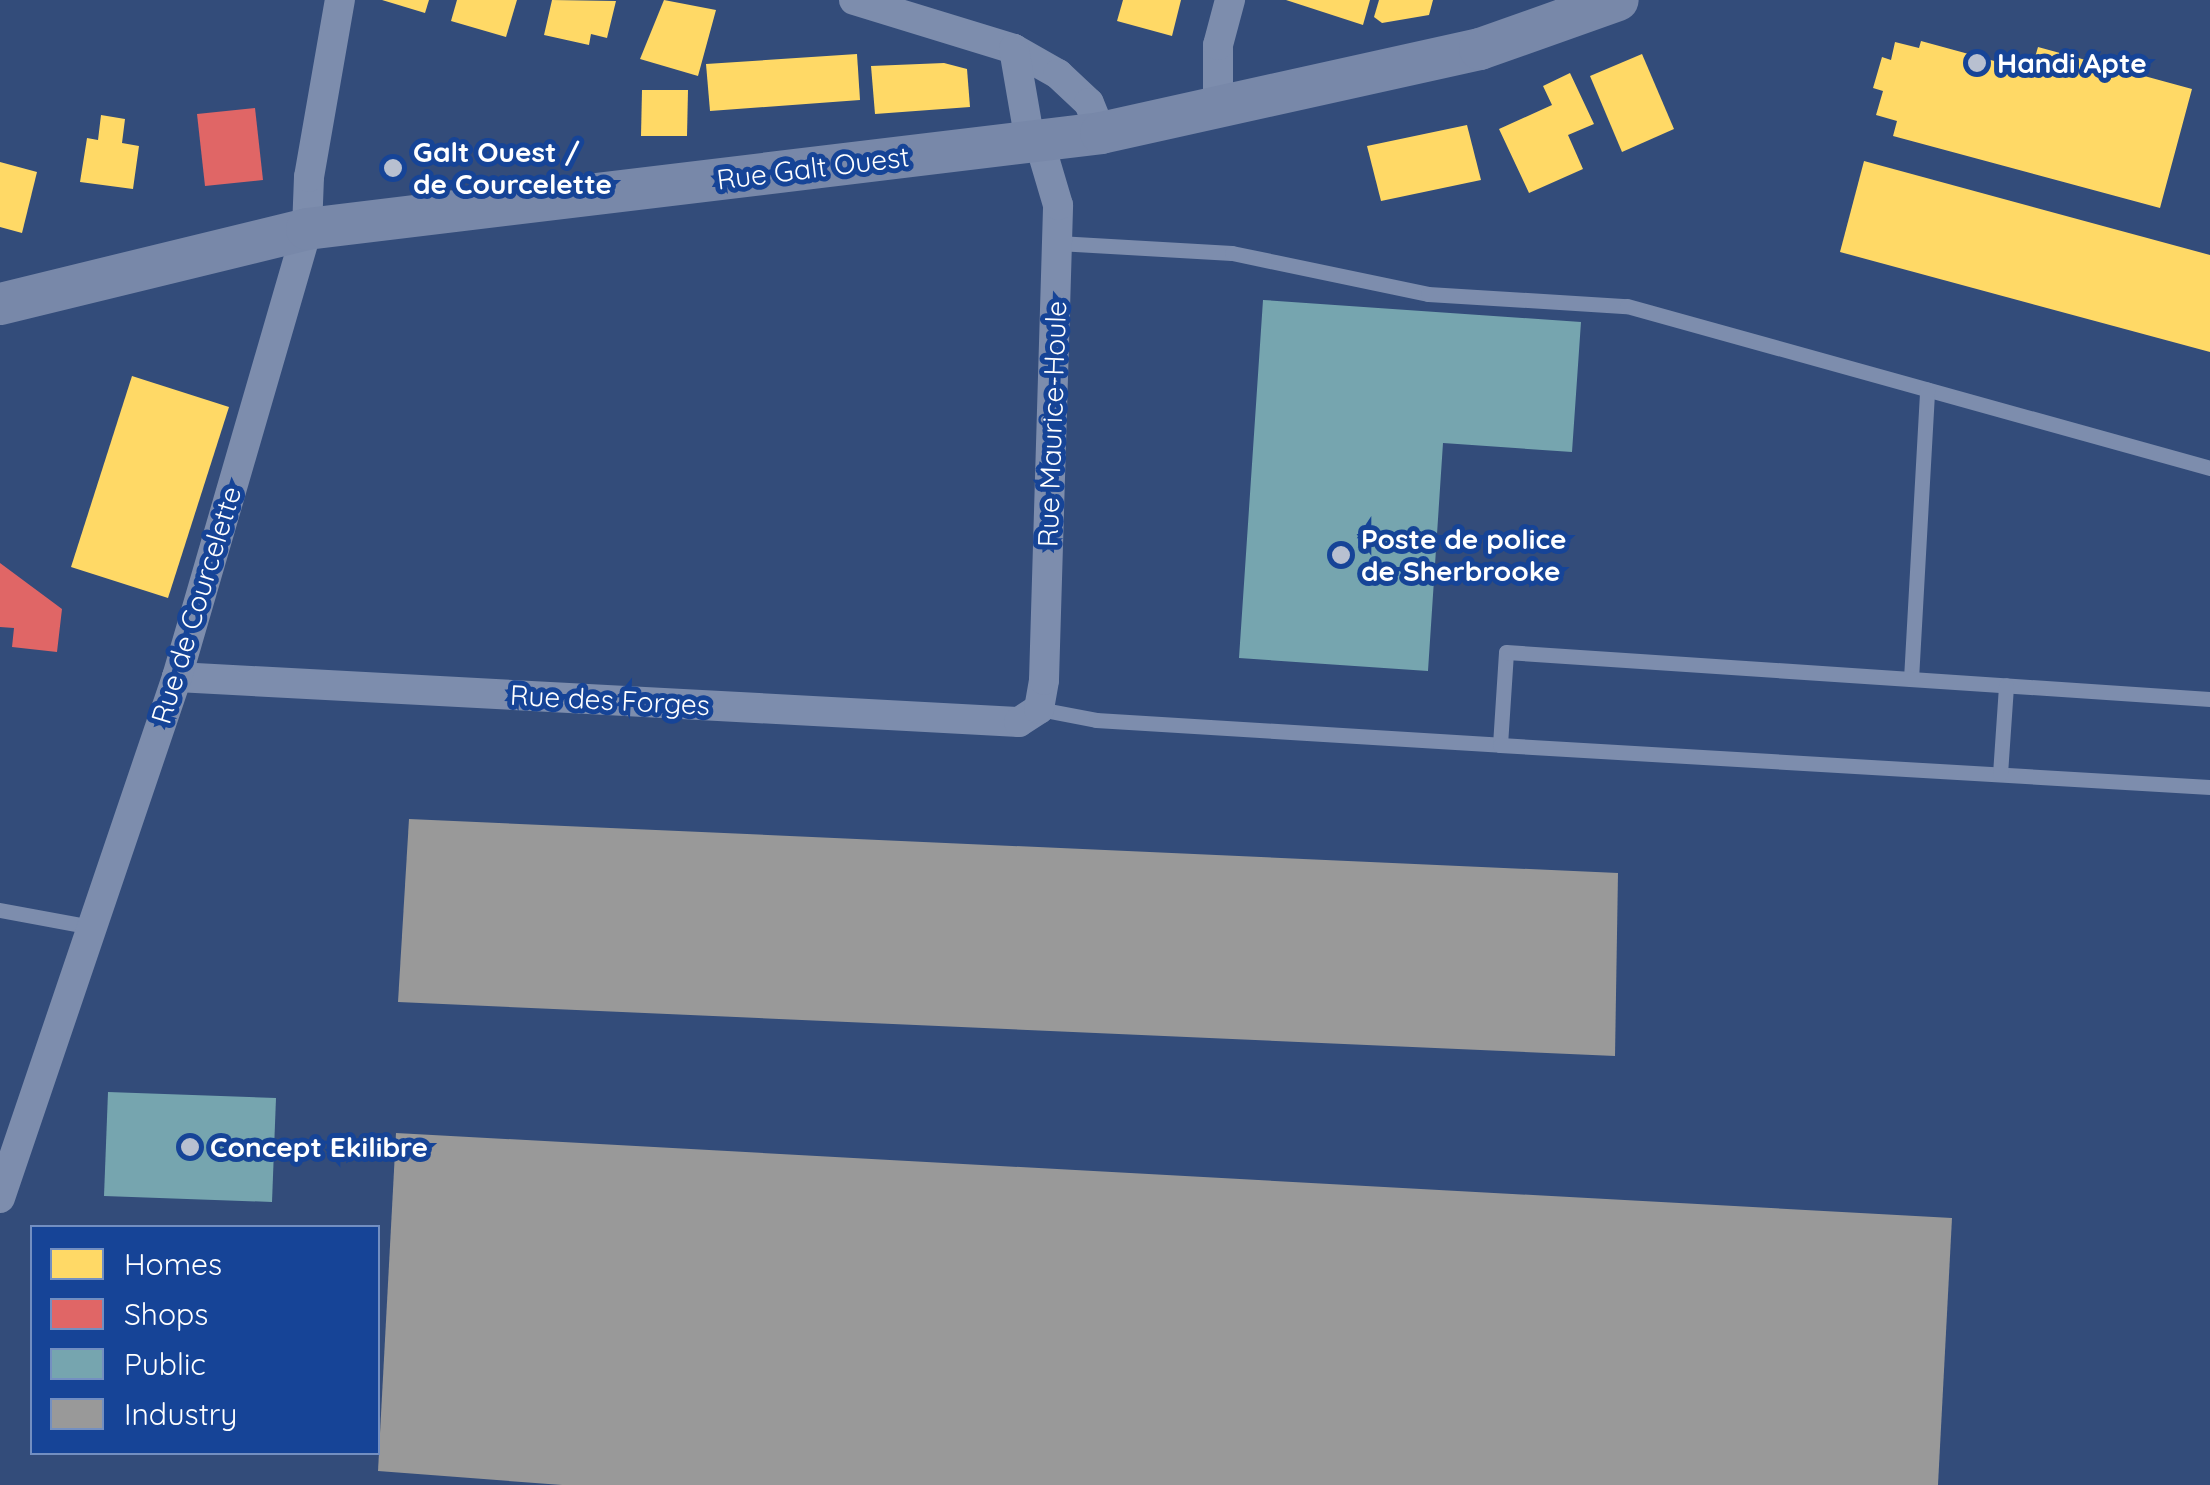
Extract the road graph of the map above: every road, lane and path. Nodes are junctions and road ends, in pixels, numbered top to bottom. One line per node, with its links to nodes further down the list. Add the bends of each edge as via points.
1 (340, 0): 9 (street, Rue de Courcelette, via 309,178)
2 (854, 0): 5 (street)
3 (1230, 0): 6 (street, via 1218,45)
4 (1618, 0): 6 (main road, Rue Galt Ouest, via 1480,49)
5 (1014, 49): 7 (street, via 1068,84 1088,104); 8 (street, Rue Maurice-Houle)
6 (1218, 108): 7 (main road, Rue Galt Ouest)
7 (1101, 133): 8 (main road, Rue Galt Ouest)
8 (1034, 142): 9 (main road, Rue Galt Ouest); 10 (street, Rue Maurice-Houle, via 1058,206)
9 (307, 229): 11 (main road, Rue Galt Ouest); 14 (street, Rue de Courcelette)
10 (1058, 243): 12 (lane, via 1232,252 1428,294 1626,306); 18 (street, Rue Maurice-Houle)
11 (0, 304)
12 (1927, 389): 13 (lane); 15 (lane)
13 (2210, 468)
14 (177, 677): 18 (street, Rue des Forges, via 1019,722); 23 (street, Rue de Courcelette)
15 (1911, 679): 16 (lane); 19 (lane, via 1506,652)
16 (2006, 685): 17 (lane); 20 (lane)
17 (2210, 698)
18 (1039, 709): 19 (lane, via 1096,720)
19 (1500, 745): 20 (lane)
20 (2000, 774): 21 (lane)
21 (2210, 787)
22 (0, 910): 23 (lane)
23 (92, 927): 24 (street, Rue de Courcelette)
24 (0, 1198)

